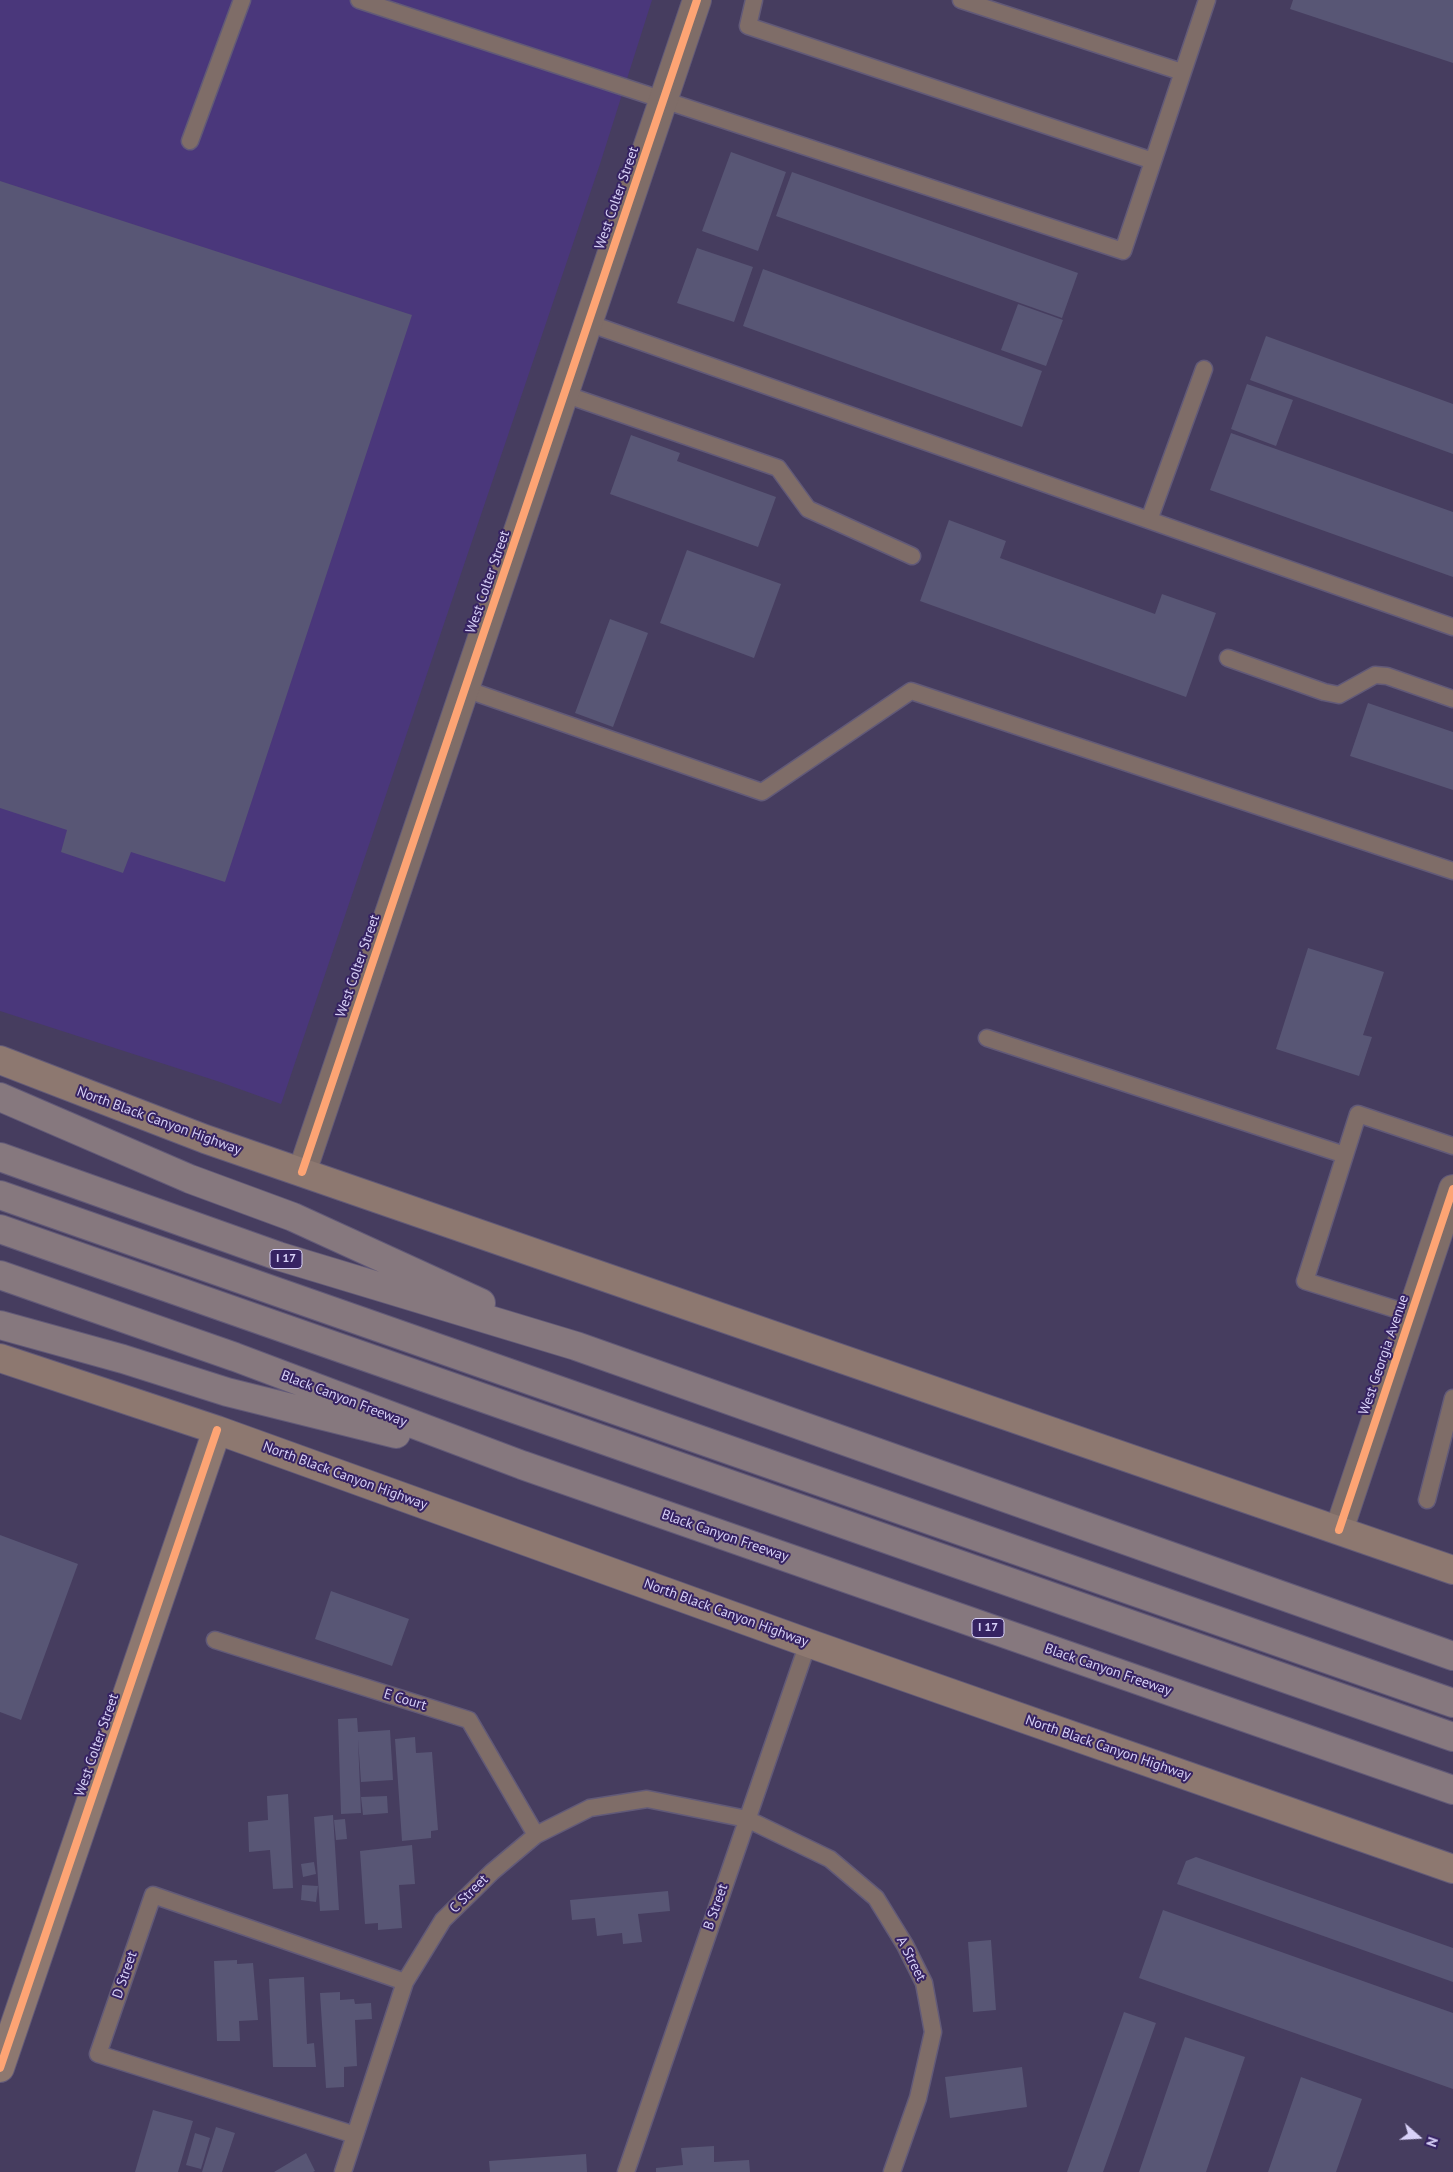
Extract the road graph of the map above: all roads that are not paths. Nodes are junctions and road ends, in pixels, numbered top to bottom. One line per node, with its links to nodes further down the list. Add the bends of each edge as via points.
1 (242, 0): 10 (lane)
2 (358, 0): 7 (lane)
3 (697, 0): 9 (street, West Colter Street)
4 (754, 0): 11 (lane, via 748,26)
5 (961, 0): 8 (lane)
6 (1207, 0): 8 (lane)
7 (393, 5): 9 (lane)
8 (1182, 72): 11 (lane)
9 (663, 102): 11 (lane, via 701,111 1123,251); 12 (street, West Colter Street)
10 (190, 141)
11 (1153, 161)
12 (588, 323): 14 (street, West Colter Street); 15 (lane)
13 (1204, 370): 15 (lane)
14 (564, 394): 16 (lane, via 778,468 808,509); 19 (street, West Colter Street)
15 (1149, 520): 17 (lane)
16 (912, 556)
17 (1453, 627)
18 (1228, 658): 20 (lane, via 1340,695 1375,674)
19 (465, 689): 21 (lane, via 762,792 911,692); 28 (street, West Colter Street)
20 (1453, 699)
21 (1453, 872)
22 (987, 1038): 26 (lane)
23 (0, 1060): 28 (main road, North Black Canyon Highway, via 205,1139)
24 (0, 1097): 35 (highway, via 190,1178 293,1217)
25 (1453, 1146): 26 (lane, via 1358,1114)
26 (1345, 1155): 33 (lane, via 1305,1281)
27 (0, 1157): 35 (highway, I 17, via 278,1256)
28 (302, 1172): 41 (main road, North Black Canyon Highway)
29 (1453, 1188): 33 (street, West Georgia Avenue)
30 (0, 1195): 46 (highway)
31 (0, 1229): 47 (highway)
32 (0, 1275): 39 (highway, Black Canyon Freeway / I 17, via 235,1357)
33 (1411, 1314): 41 (street, West Georgia Avenue)
34 (0, 1325): 39 (highway, via 227,1392)
35 (576, 1346): 45 (highway, I 17)
36 (0, 1358): 38 (main road, North Black Canyon Highway)
37 (1453, 1401): 40 (lane)
38 (217, 1430): 44 (main road, North Black Canyon Highway); 53 (main road, West Colter Street)
39 (522, 1465): 48 (highway, Black Canyon Freeway / I 17)
40 (1427, 1500)
41 (1339, 1530): 42 (main road, North Black Canyon Highway)
42 (1453, 1570)
43 (215, 1640): 50 (lane, E Court, via 469,1720)
44 (808, 1643): 49 (lane, B Street); 51 (main road, North Black Canyon Highway)
45 (1453, 1656)
46 (1453, 1703)
47 (1453, 1737)
48 (1453, 1790)
49 (746, 1819): 50 (lane, C Street, via 648,1799 590,1808); 56 (lane, B Street); 57 (lane, A Street, via 830,1859 876,1898 924,1983 933,2032 918,2098)
50 (536, 1835): 52 (lane, C Street, via 443,1920)
51 (1453, 1869)
52 (406, 1982): 54 (lane, C Street); 54 (lane, D Street, via 153,1895 98,2054)
53 (0, 2068)
54 (355, 2135): 55 (lane, C Street)
55 (343, 2172)
56 (626, 2172)
57 (892, 2172)

